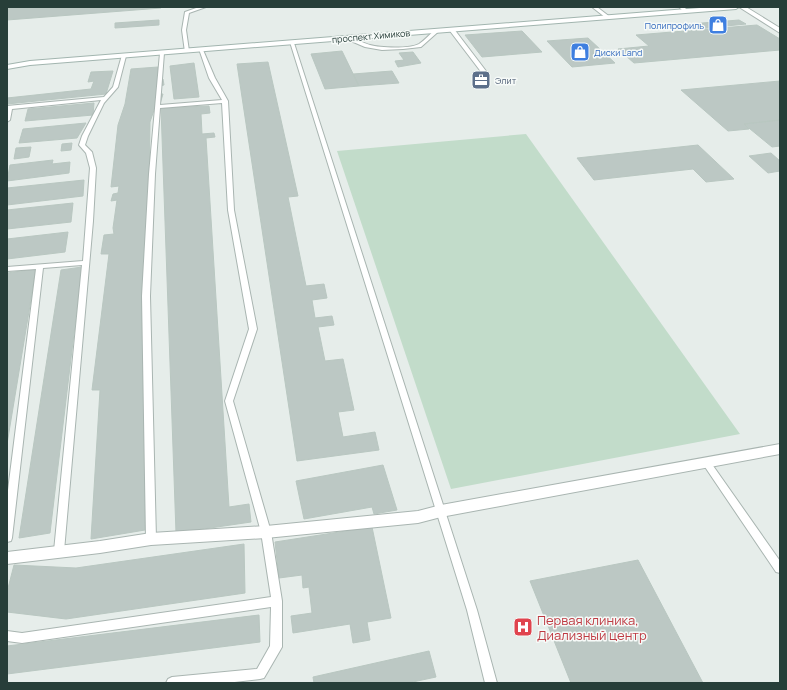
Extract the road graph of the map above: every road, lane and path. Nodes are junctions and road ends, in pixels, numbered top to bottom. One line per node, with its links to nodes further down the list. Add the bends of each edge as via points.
1 (204, 7): 13 (lane, via 187,12 184,30)
2 (594, 7): 6 (lane)
3 (736, 7): 5 (main road, проспект Химиков)
4 (742, 7): 9 (main road)
5 (683, 9): 6 (main road, проспект Химиков)
6 (608, 17): 7 (main road, проспект Химиков)
7 (452, 30): 8 (main road, проспект Химиков); 17 (lane)
8 (437, 31): 10 (main road, проспект Химиков); 10 (lane, via 419,46 403,48 382,49)
9 (780, 31)
10 (346, 38): 11 (main road, проспект Химиков)
11 (292, 43): 12 (main road, проспект Химиков); 28 (lane)
12 (201, 50): 13 (main road, проспект Химиков); 19 (lane)
13 (187, 51): 14 (main road, проспект Химиков)
14 (162, 53): 15 (main road, проспект Химиков); 20 (lane)
15 (124, 56): 16 (main road, проспект Химиков); 18 (lane, via 115,87)
16 (7, 67)
17 (487, 76)
18 (106, 98): 21 (lane); 23 (lane, via 82,145 90,152 93,168)
19 (225, 101): 20 (lane); 29 (lane, via 231,210 253,329 229,401)
20 (157, 107): 31 (lane, via 146,296)
21 (9, 108): 22 (lane)
22 (7, 120)
23 (86, 263): 24 (lane); 32 (lane)
24 (40, 266): 25 (lane); 30 (lane)
25 (7, 269)
26 (780, 449): 27 (main road)
27 (706, 462): 28 (main road); 34 (lane)
28 (441, 511): 29 (main road, via 418,517); 38 (lane, via 472,610)
29 (266, 532): 31 (main road); 35 (lane)
30 (7, 538)
31 (151, 539): 32 (main road)
32 (59, 551): 33 (main road)
33 (7, 558)
34 (780, 569)
35 (277, 601): 36 (lane, via 22,638); 37 (lane, via 276,646 260,674)
36 (7, 636)
37 (172, 683)
38 (491, 683)

